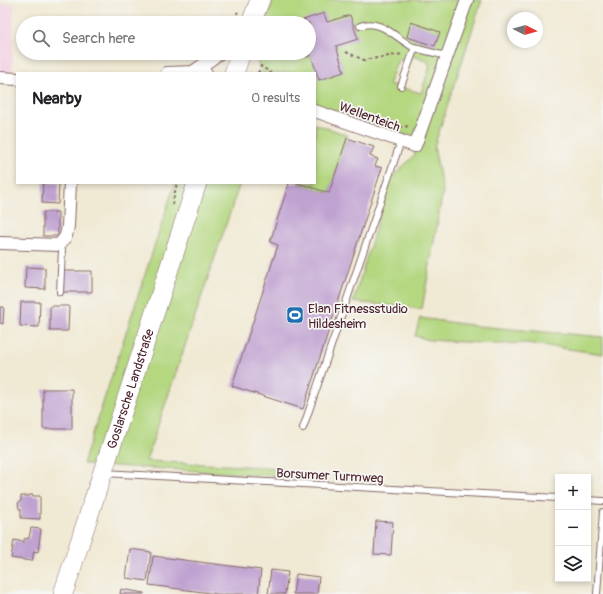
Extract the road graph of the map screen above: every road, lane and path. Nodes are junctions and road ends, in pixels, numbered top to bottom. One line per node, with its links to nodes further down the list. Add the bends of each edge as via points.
1 (260, 0): 5 (main road)
2 (467, 0): 9 (street)
3 (241, 7): 4 (path)
4 (234, 16)
5 (254, 16)
6 (360, 26): 7 (lane, via 367,23 378,25)
7 (415, 47): 8 (path, via 404,53 364,60); 9 (lane); 18 (lane)
8 (346, 52)
9 (447, 56): 22 (street, Wellenteich, via 416,146)
10 (210, 60): 12 (street)
11 (238, 60): 13 (main road)
12 (194, 72)
13 (234, 72)
14 (258, 72): 15 (path, via 261,66)
15 (270, 72)
16 (0, 78): 17 (street)
17 (16, 79)
18 (401, 86)
19 (316, 111): 22 (street, Wellenteich)
20 (414, 124): 21 (path)
21 (395, 127)
22 (401, 142): 28 (lane)
23 (70, 184): 26 (street, via 68,226 66,236)
24 (197, 184): 29 (main road, Goslarsche Landstraße)
25 (0, 243): 26 (street)
26 (59, 246): 27 (lane, via 62,250)
27 (60, 292)
28 (303, 428)
29 (102, 473): 30 (lane, Borsumer Turmweg); 34 (main road, Goslarsche Landstraße)
30 (555, 498)
31 (591, 500): 32 (lane)
32 (603, 501)
33 (603, 512): 35 (lane)
34 (63, 594)
35 (597, 594)

